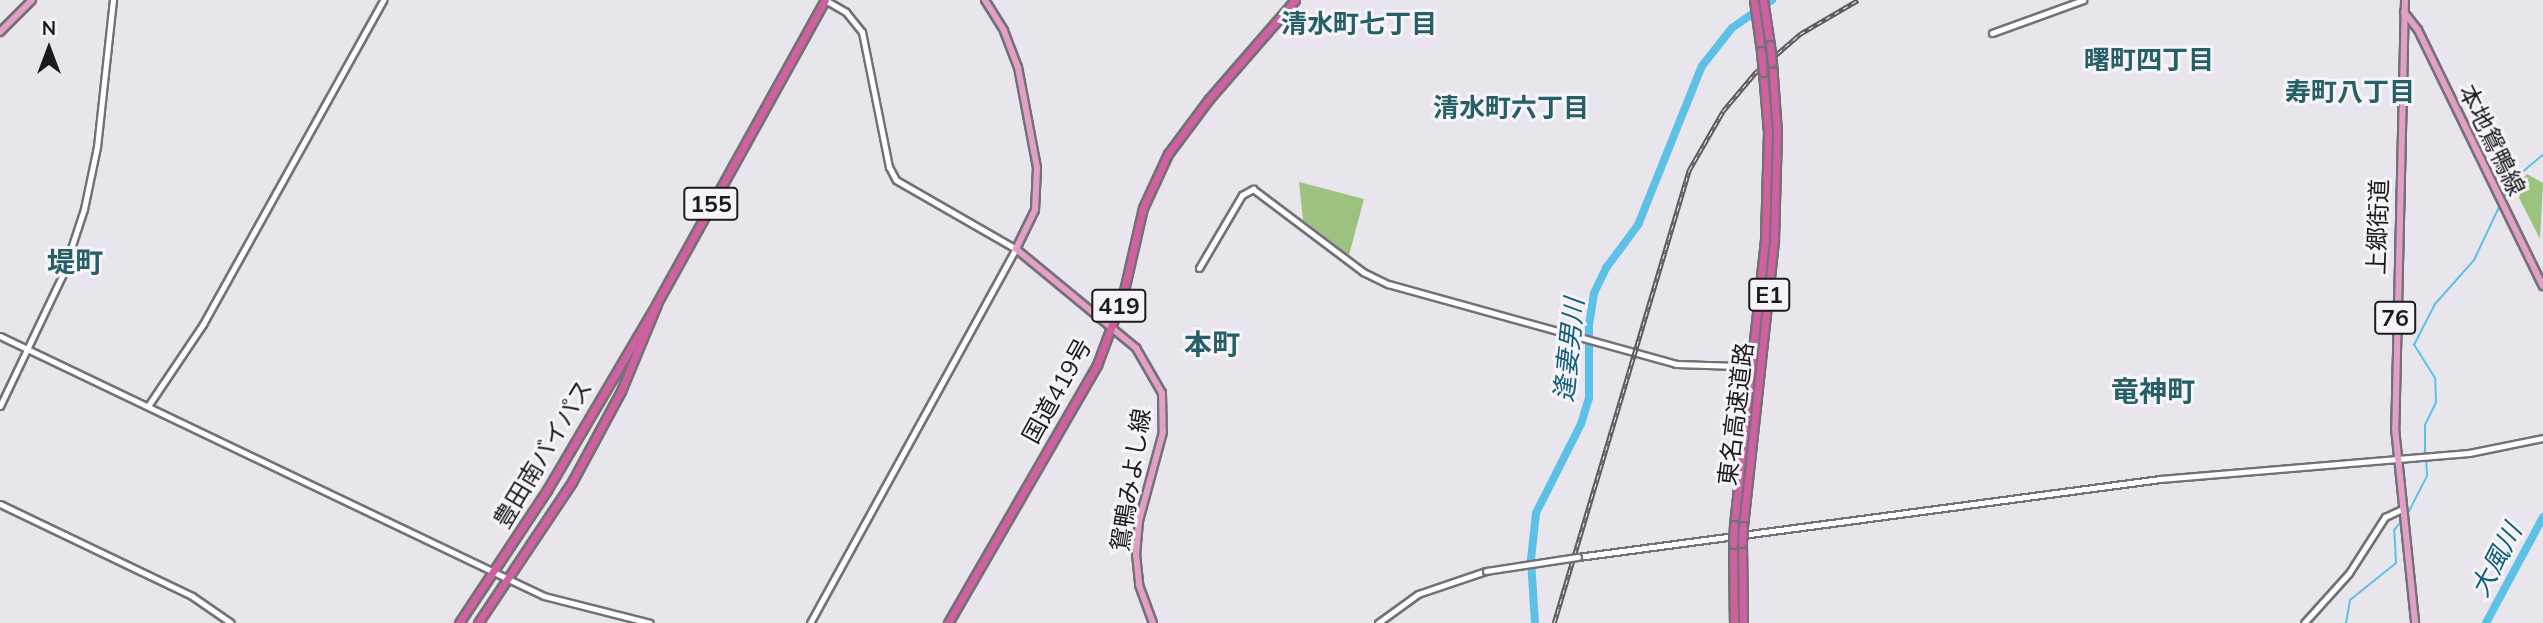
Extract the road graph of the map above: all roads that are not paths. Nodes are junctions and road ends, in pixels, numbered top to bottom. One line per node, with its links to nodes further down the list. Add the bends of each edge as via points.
1 (32, 0): 13 (main road)
2 (113, 0): 21 (street, via 97,147 85,209 62,276)
3 (383, 0): 24 (street, via 203,324)
4 (825, 0): 15 (street, via 852,18 866,43 889,167 896,180); 18 (highway, 豊田南バイパス / 155)
5 (985, 0): 15 (main road, via 1018,67 1037,168 1035,210)
6 (1295, 0): 19 (highway, 国道419号 / 419, via 1168,154 1143,208)
7 (1754, 0): 12 (highway, 東名高速道路 / E1)
8 (1763, 0): 12 (highway, 東名高速道路 / E1)
9 (2082, 0): 14 (street)
10 (2404, 0): 11 (main road, 上郷街道 / 76)
11 (2404, 12): 17 (main road, 本地鴛鴨線, via 2418,30); 26 (main road, 上郷街道 / 76)
12 (1762, 20): 39 (highway, 東名高速道路 / E1, bridge, via 1768,132 1765,239 1734,525); 40 (highway, 東名高速道路 / E1, bridge, via 1770,45 1777,132 1774,239 1743,526)
13 (0, 32)
14 (1992, 33)
15 (1016, 249): 19 (main road, 鴛鴨みよし線); 35 (street)
16 (1199, 268): 22 (street, via 1242,195 1254,190 1373,277 1676,363)
17 (2543, 286)
18 (657, 303): 29 (highway, 豊田南バイパス / 155); 30 (highway, 豊田南バイパス / 155, via 621,391 562,498)
19 (1113, 327): 36 (highway, 国道419号 / 419, via 1091,377); 37 (main road, 鴛鴨みよし線, via 1144,356 1163,397 1163,432 1139,521 1136,554 1139,585)
20 (0, 336): 21 (street)
21 (27, 350): 23 (street); 24 (street)
22 (1738, 366)
23 (0, 406)
24 (148, 406): 29 (street)
25 (2543, 438): 26 (street, via 2469,453)
26 (2396, 459): 28 (main road, 上郷街道 / 76); 38 (street, bridge, via 2132,482 1486,571 1419,593)
27 (0, 504): 31 (street, via 192,596)
28 (2400, 510): 41 (street, via 2385,517 2349,573); 42 (main road, 上郷街道 / 76)
29 (494, 572): 30 (street); 32 (highway, 豊田南バイパス / 155)
30 (508, 579): 33 (highway, 豊田南バイパス / 155); 34 (street, via 557,601)
31 (231, 623)
32 (459, 623)
33 (478, 623)
34 (650, 623)
35 (810, 623)
36 (948, 623)
37 (1153, 623)
38 (1378, 623)
39 (1734, 623)
40 (1743, 623)
41 (2304, 623)
42 (2415, 623)

